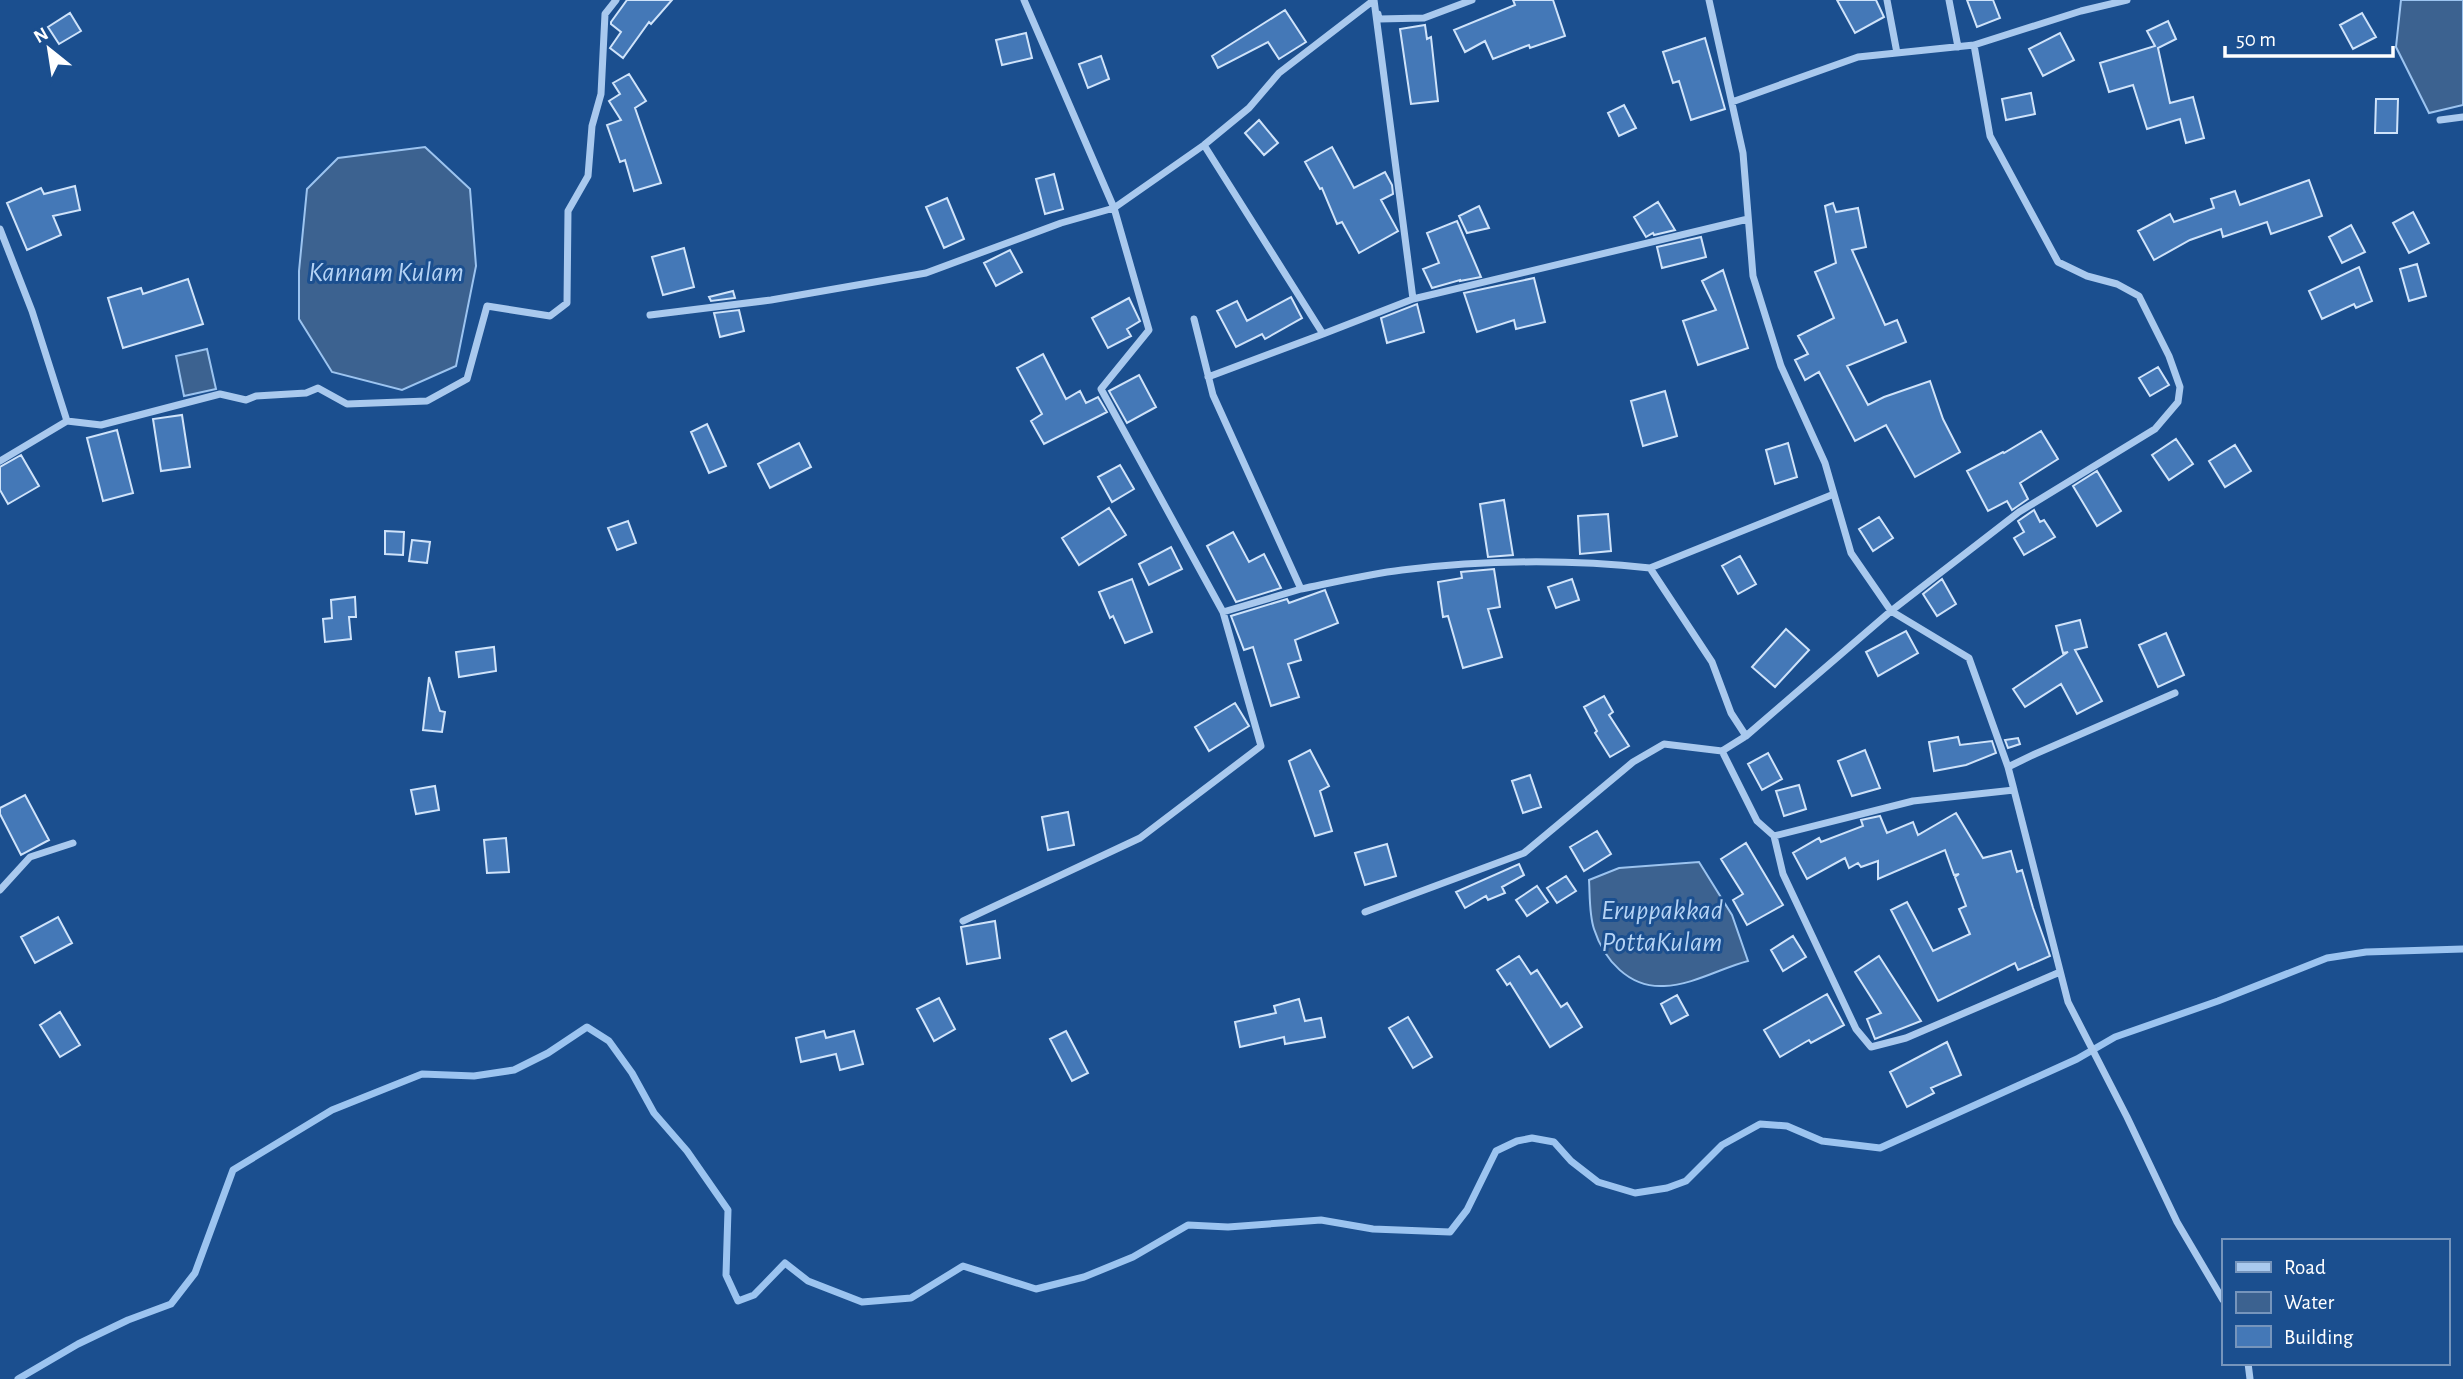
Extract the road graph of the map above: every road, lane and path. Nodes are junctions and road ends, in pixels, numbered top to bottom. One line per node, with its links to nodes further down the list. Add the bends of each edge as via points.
1 (615, 0): 24 (street, via 605,14 601,94 592,126 588,176 568,211 568,303 550,316 488,306 467,379 427,401 347,404 318,388 246,400 220,394 101,425)
2 (1024, 0): 16 (street)
3 (1374, 0): 4 (street, via 1379,19 1424,18); 15 (street, via 1279,73 1249,108); 19 (street)
4 (1472, 0)
5 (1709, 0): 12 (street)
6 (1887, 0): 11 (street)
7 (1949, 0): 10 (street)
8 (2127, 0): 9 (street)
9 (1974, 46): 10 (street); 29 (street, via 1990,136 2058,262 2139,296 2169,356 2180,387 2178,402 2155,429 2019,512)
10 (1958, 47): 11 (street)
11 (1897, 53): 12 (street, via 1858,57)
12 (1732, 102): 17 (street, via 1743,153)
13 (2463, 117): 14 (street)
14 (2440, 120)
15 (1203, 145): 16 (street); 22 (street)
16 (1114, 208): 20 (street, via 926,273); 30 (street, via 1149,330 1101,389)
17 (1748, 219): 19 (street); 26 (street, via 1753,276 1777,354)
18 (0, 229): 24 (street, via 32,310)
19 (1413, 299): 22 (street)
20 (650, 315)
21 (1194, 319): 23 (street)
22 (1323, 334): 23 (street)
23 (1208, 377): 28 (street)
24 (67, 421): 25 (street)
25 (0, 461)
26 (1834, 494): 27 (street); 29 (street, via 1851,553)
27 (1650, 568): 28 (street, via 1595,562 1500,562 1401,570); 32 (street, via 1712,662 1731,713)
28 (1301, 589): 30 (street)
29 (1891, 611): 32 (street); 34 (street, via 1969,658)
30 (1223, 612): 40 (street, via 1261,746 1140,838)
31 (2175, 693): 34 (street)
32 (1746, 736): 33 (street)
33 (1722, 751): 36 (street, via 1757,821); 39 (street, via 1664,744 1633,762 1524,853)
34 (2008, 767): 35 (street)
35 (2014, 790): 36 (street, via 1913,802); 41 (street)
36 (1774, 836): 41 (street, via 1783,874 1856,1029 1871,1048 1906,1038)
37 (73, 843): 38 (street, via 30,857)
38 (0, 890)
39 (1365, 912)
40 (963, 921)
41 (2060, 972): 42 (street, via 2085,1037 2177,1222)
42 (2222, 1298)

